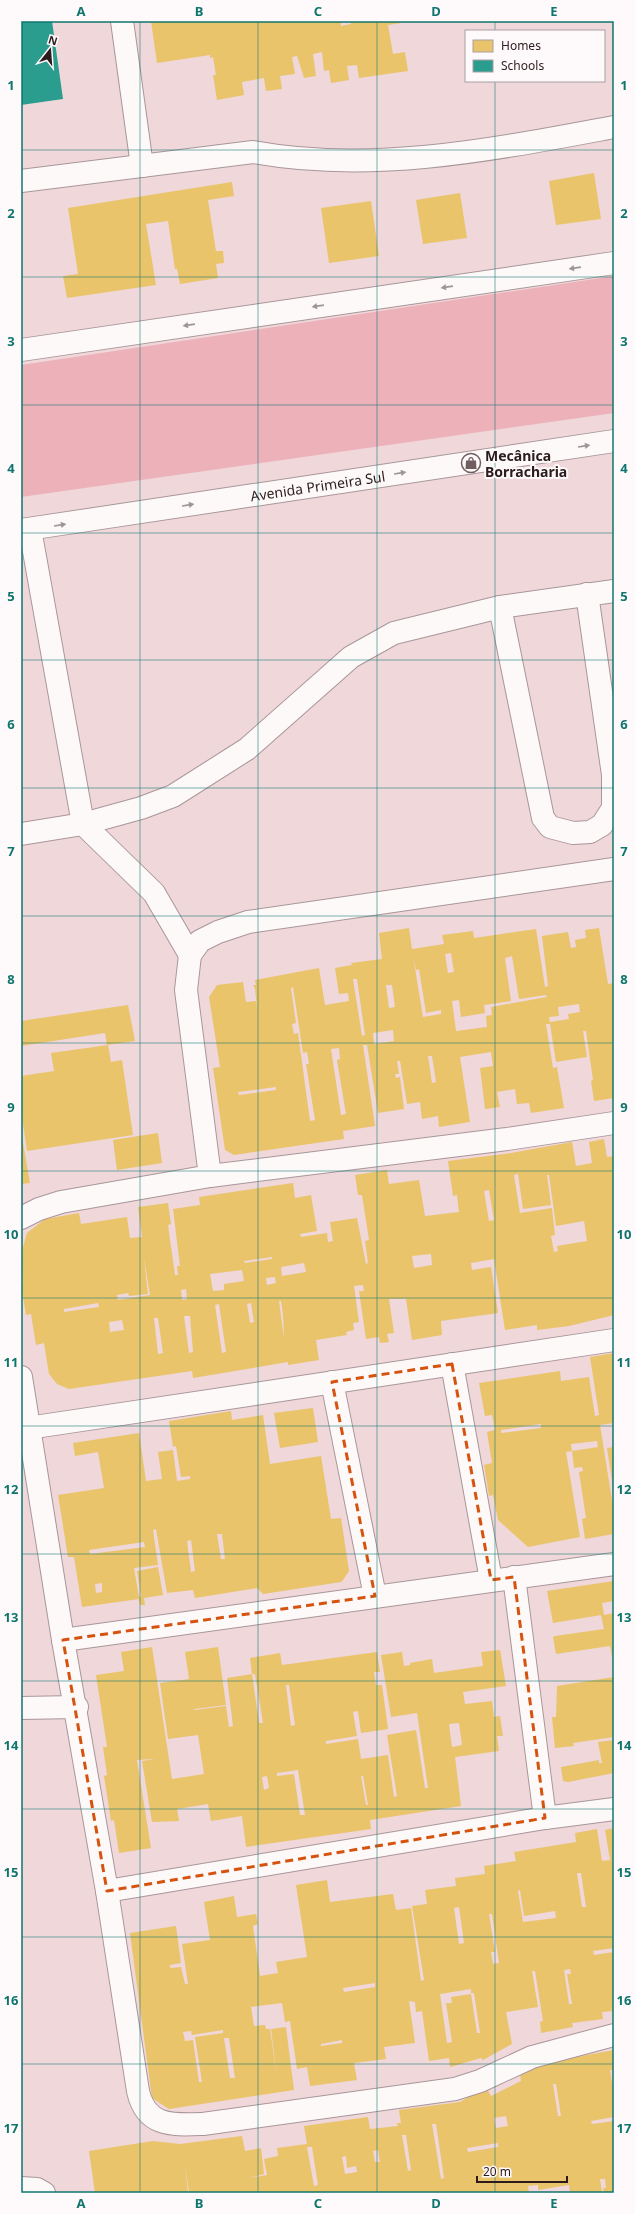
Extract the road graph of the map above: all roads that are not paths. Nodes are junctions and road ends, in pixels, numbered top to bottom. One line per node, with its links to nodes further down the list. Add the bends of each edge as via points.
1 (122, 21): 3 (street)
2 (614, 127): 3 (street, via 549,139 380,161 286,158 253,152)
3 (142, 166): 4 (street)
4 (21, 181)
5 (614, 263): 6 (street, one-way to 6)
6 (21, 350)
7 (614, 441): 8 (street, Avenida Primeira Sul, one-way to 7)
8 (26, 530): 12 (street)
9 (614, 592): 10 (street)
10 (588, 594): 11 (street); 11 (street, via 613,775 613,808 602,825 590,832 573,833 550,827 543,818)
11 (500, 607): 12 (street, via 394,633 351,657 247,749 202,780 173,796 141,808)
12 (83, 824): 13 (street); 15 (street, via 154,893)
13 (21, 834)
14 (614, 869): 15 (street, via 248,922 218,932 200,942)
15 (190, 955): 17 (street, via 186,990)
16 (614, 1123): 17 (street)
17 (210, 1176): 18 (street, via 61,1202)
18 (21, 1218)
19 (614, 1340): 20 (street)
20 (452, 1364): 22 (street); 26 (street)
21 (21, 1377): 23 (street)
22 (332, 1382): 23 (street); 27 (street)
23 (28, 1428): 28 (street)
24 (614, 1564): 25 (street)
25 (514, 1577): 26 (street); 32 (street)
26 (491, 1580): 27 (street)
27 (375, 1596): 28 (street)
28 (63, 1640): 29 (street)
29 (77, 1707): 30 (street); 33 (street)
30 (21, 1708)
31 (614, 1809): 32 (street)
32 (545, 1818): 33 (street)
33 (107, 1891): 34 (street, via 141,2104 146,2112 166,2122 181,2125 203,2124 455,2089 480,2081 532,2057)
34 (614, 2035)
35 (21, 2188): 36 (street, via 37,2189)
36 (44, 2193)

